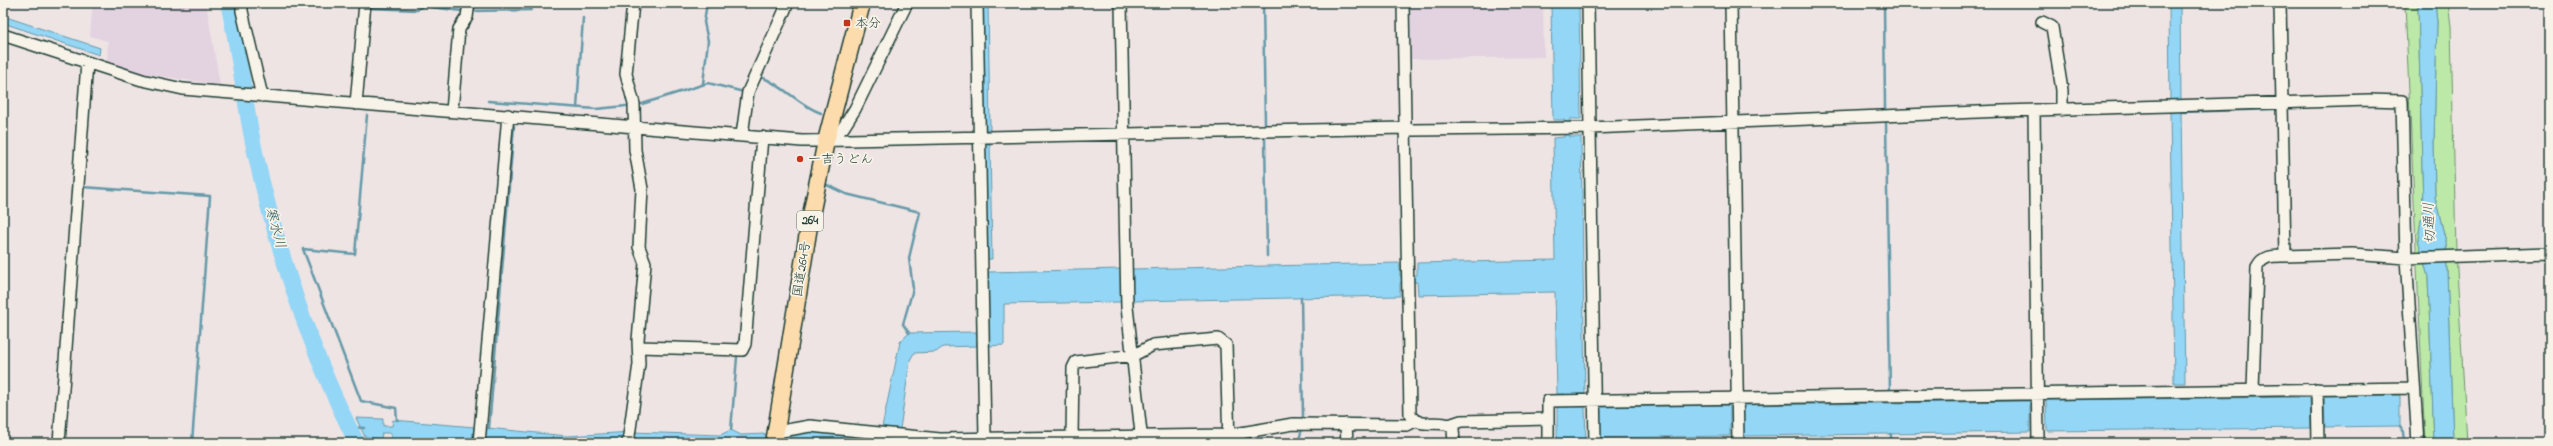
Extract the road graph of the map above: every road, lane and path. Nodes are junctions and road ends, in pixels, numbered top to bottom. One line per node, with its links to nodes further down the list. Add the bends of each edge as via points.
1 (242, 3): 17 (street)
2 (365, 3): 19 (street)
3 (469, 3): 22 (street, via 467,17 459,29)
4 (633, 3): 25 (street, via 626,74 634,104)
5 (788, 3): 29 (street, via 748,92)
6 (862, 3): 32 (highway, 国道264号 / 264)
7 (906, 3): 32 (street, via 855,109 843,128)
8 (977, 3): 30 (street)
9 (1121, 3): 28 (street)
10 (1403, 3): 26 (street)
11 (1588, 3): 27 (street)
12 (1731, 3): 24 (street)
13 (2280, 3): 18 (street)
14 (2042, 22): 21 (street, via 2052,27 2062,90)
15 (3, 35): 16 (street)
16 (87, 63): 17 (street, via 142,80 183,89); 54 (street)
17 (262, 96): 19 (street)
18 (2282, 102): 21 (street); 34 (street); 35 (street, via 2402,101)
19 (356, 104): 22 (street)
20 (2034, 110): 21 (street); 24 (street); 41 (street)
21 (2062, 110)
22 (452, 111): 23 (street)
23 (508, 116): 25 (street); 50 (street)
24 (1733, 122): 27 (street); 42 (street)
25 (635, 126): 29 (street); 36 (street, via 635,150 642,189 639,247 646,263)
26 (1406, 128): 27 (street); 28 (street); 45 (street, via 1410,415)
27 (1589, 128): 43 (street)
28 (1123, 134): 30 (street); 37 (street, via 1126,285)
29 (742, 135): 31 (street)
30 (979, 136): 32 (street); 53 (street)
31 (762, 137): 32 (street); 36 (street, via 745,344 742,350)
32 (826, 141): 48 (highway, 国道264号 / 264, via 810,220)
33 (2550, 253): 35 (street)
34 (2285, 256): 35 (street, via 2352,254); 40 (street, via 2267,257 2260,260 2257,267)
35 (2408, 258): 38 (street)
36 (639, 347): 55 (street)
37 (1134, 355): 49 (street, via 1076,362 1073,368); 51 (street); 52 (street, via 1153,345 1218,338 1223,340 1226,345)
38 (2414, 388): 39 (street); 63 (street)
39 (2317, 389): 40 (street); 62 (street)
40 (2252, 390): 41 (street)
41 (2038, 393): 42 (street); 61 (street)
42 (1737, 398): 43 (street); 60 (street)
43 (1594, 400): 44 (street, via 1548,401); 59 (street)
44 (1548, 418): 47 (street, via 1461,421); 58 (street)
45 (1414, 421): 46 (street, via 1407,425); 47 (street)
46 (1346, 424): 52 (street, via 1293,424); 56 (street)
47 (1449, 425): 57 (street, via 1453,429)
48 (775, 437): 53 (street, via 810,426 891,435)
49 (1072, 437): 51 (street); 53 (street)
50 (479, 438)
51 (1142, 439): 52 (street)
52 (1229, 439)
53 (984, 441)
54 (59, 443)
55 (628, 443)
56 (1347, 443)
57 (1454, 443)
58 (1548, 443)
59 (1595, 443)
60 (1738, 443)
61 (2038, 443)
62 (2318, 443)
63 (2418, 443)

